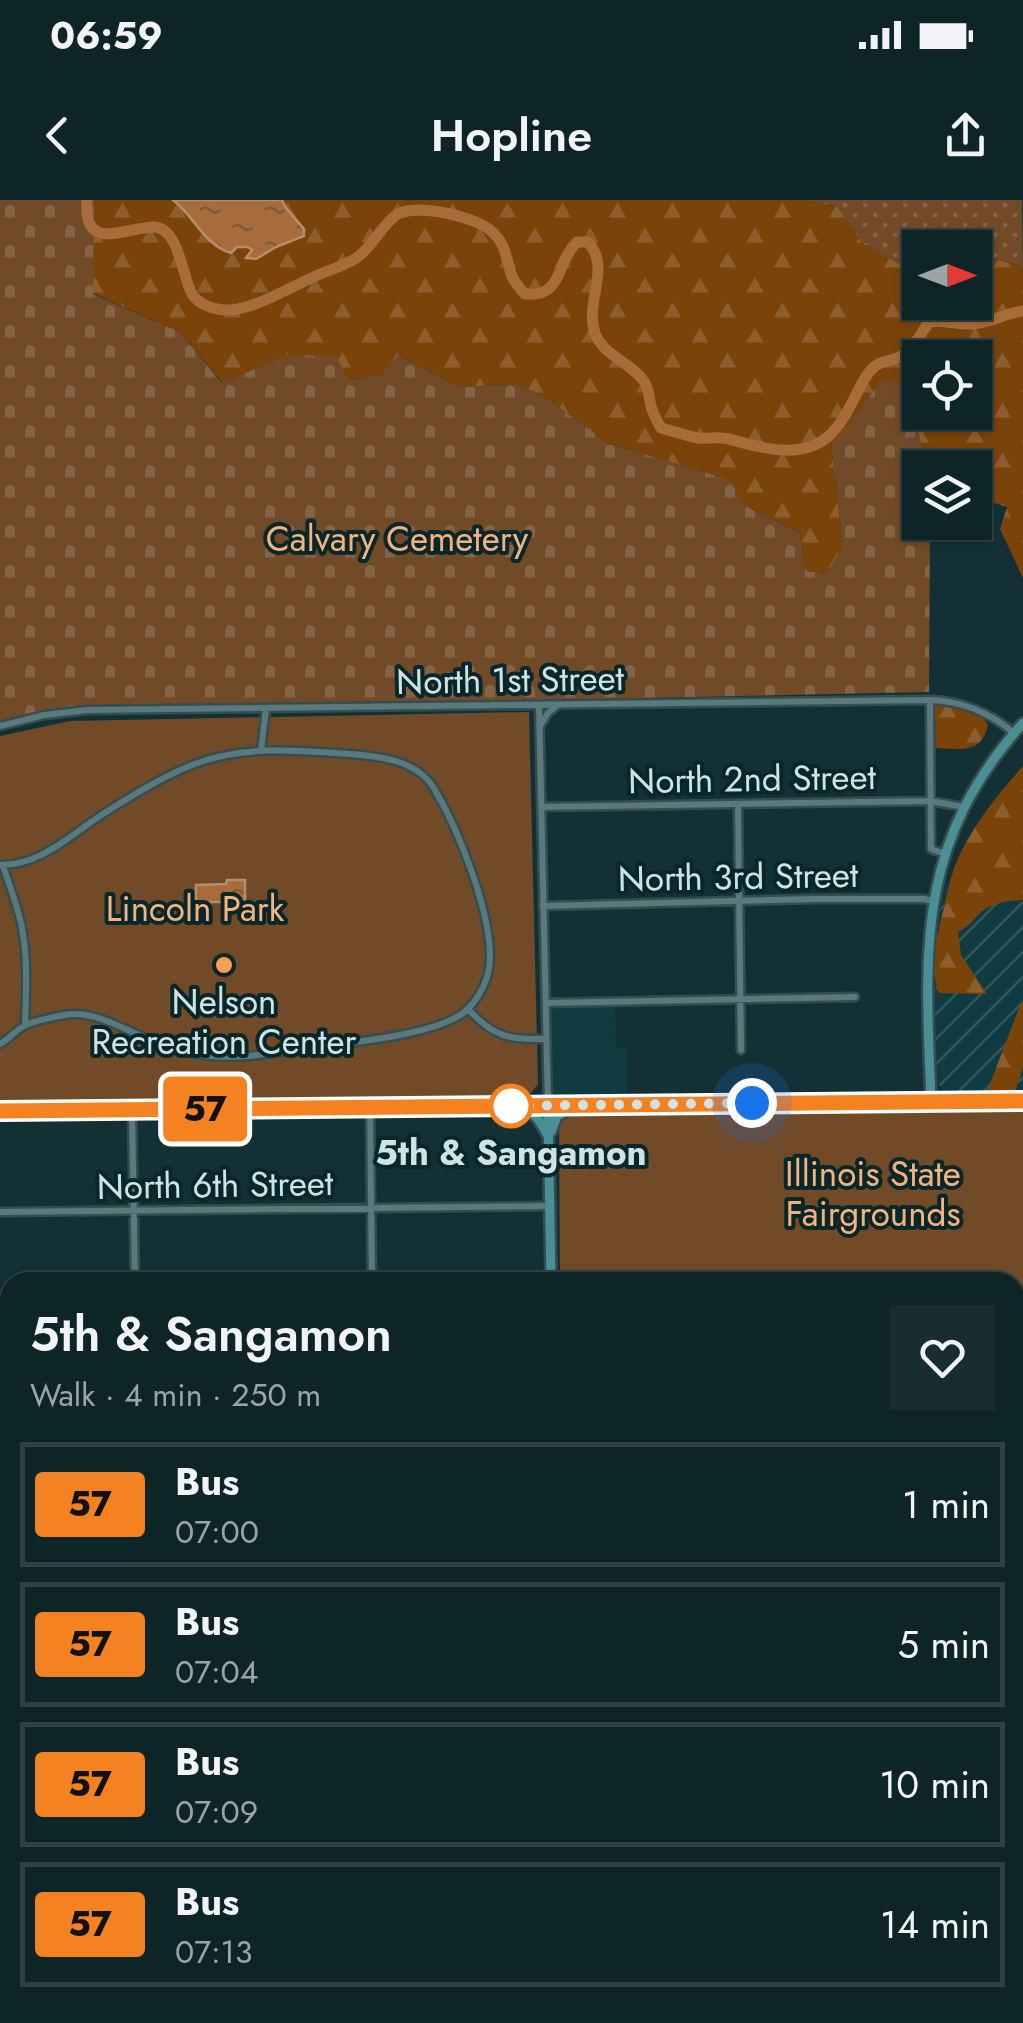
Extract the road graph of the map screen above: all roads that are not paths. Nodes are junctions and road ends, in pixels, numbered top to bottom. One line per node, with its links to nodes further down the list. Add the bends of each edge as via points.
1 (930, 700): 2 (street, North 1st Street); 8 (street, North 1st Street, via 968,706); 10 (street)
2 (560, 704): 3 (street, North 1st Street); 7 (street)
3 (539, 705): 4 (street, North 1st Street); 7 (street)
4 (266, 708): 6 (street, North 1st Street, via 63,712); 9 (street)
5 (1023, 723): 8 (main road)
6 (0, 726)
7 (540, 727): 12 (street)
8 (1014, 733): 13 (main road)
9 (261, 750): 15 (street, via 188,766 54,848); 22 (street, via 384,759 414,768 431,784 473,876 488,944 487,976)
10 (930, 801): 11 (street, North 2nd Street); 13 (street, North 2nd Street); 14 (street, via 931,849)
11 (738, 804): 12 (street, North 2nd Street); 16 (street)
12 (541, 806): 18 (street)
13 (964, 807): 14 (main road)
14 (944, 854): 17 (main road)
15 (2, 866): 23 (street, via 23,938)
16 (739, 902): 17 (street, North 3rd Street); 18 (street, North 3rd Street); 20 (street)
17 (933, 902): 27 (main road)
18 (544, 906): 21 (street)
19 (855, 998): 20 (street)
20 (741, 1000): 21 (street); 26 (street)
21 (546, 1003): 24 (street)
22 (468, 1009): 23 (street, via 454,1020 379,1039 228,1057 165,1046 86,1015); 24 (street, via 506,1037)
23 (25, 1025): 25 (street)
24 (546, 1039): 31 (street)
25 (0, 1044)
26 (741, 1050)
27 (930, 1101): 28 (main road); 29 (main road)
28 (1023, 1101)
29 (578, 1105): 31 (main road); 35 (main road, via 559,1114)
30 (518, 1106): 31 (main road); 32 (main road); 35 (main road, via 540,1120)
31 (548, 1106): 35 (main road)
32 (370, 1107): 33 (main road); 37 (street)
33 (132, 1110): 34 (main road); 38 (street)
34 (0, 1111)
35 (549, 1139): 36 (main road)
36 (550, 1206): 37 (street, North 6th Street); 42 (main road)
37 (372, 1208): 38 (street, North 6th Street); 41 (street)
38 (133, 1211): 39 (street, North 6th Street); 40 (street)
39 (0, 1212)
40 (135, 1272)
41 (372, 1272)
42 (551, 1272)
43 (0, 1587): 44 (street)
44 (0, 1614)

